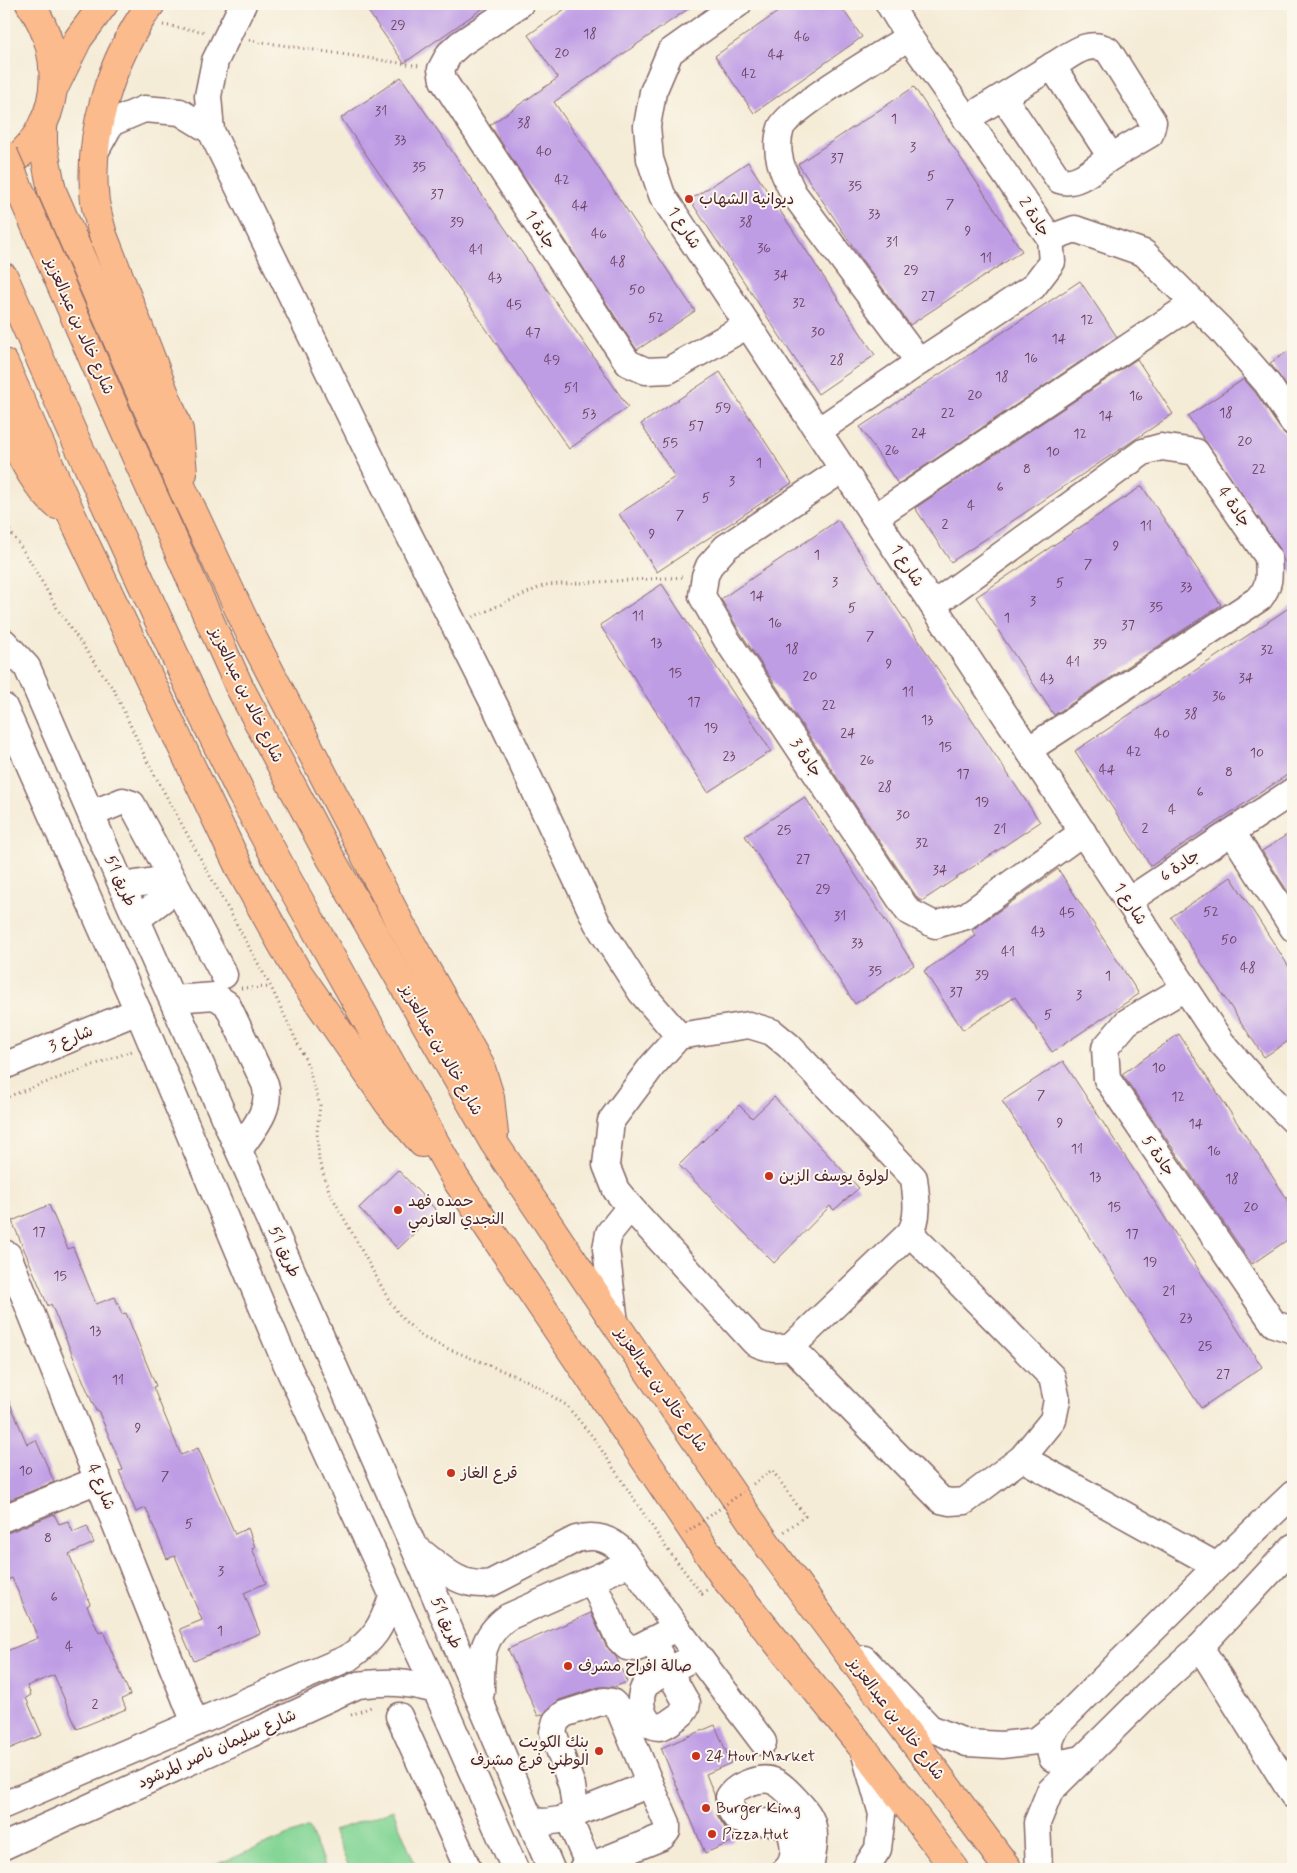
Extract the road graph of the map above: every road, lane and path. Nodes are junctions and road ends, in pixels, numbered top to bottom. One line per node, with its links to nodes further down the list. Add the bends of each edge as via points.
1 (30, 4): 12 (main road, via 47,33 55,70)
2 (104, 4): 12 (main road, via 78,39)
3 (243, 4): 8 (street)
4 (520, 4): 11 (street, via 460,44)
5 (738, 4): 26 (street, شارع 1, via 670,52 653,92 647,126 650,159 662,195)
6 (889, 4): 9 (street, جادة 2)
7 (145, 12): 8 (path); 20 (main road, via 114,71 105,97)
8 (227, 36): 11 (path); 17 (street, via 214,62 208,96)
9 (909, 37): 14 (street, جادة 2); 28 (street, via 799,108 781,126 776,145 781,170 794,194)
10 (1052, 66): 13 (street); 21 (street); 21 (street, via 1085,47 1099,46 1108,50 1153,122 1150,134)
11 (441, 69): 26 (street, جادة 1, via 451,94 628,363 646,371 669,370)
12 (54, 88): 15 (main road)
13 (1003, 96): 14 (street); 16 (street)
14 (966, 118): 18 (street, جادة 2)
15 (43, 124): 22 (main road, via 22,153); 33 (main road, via 43,145 52,190)
16 (1024, 128): 18 (street); 21 (street, via 1059,180 1076,180)
17 (211, 131): 20 (street, via 180,112 144,109 111,123); 39 (street)
18 (988, 149): 23 (street, جادة 2)
19 (4, 154): 62 (main road, شارع خالد بن عبدالعزيز, bridge, via 120,423 239,686 326,850)
20 (94, 155): 33 (main road, via 95,202 103,235 179,430)
21 (1111, 157)
22 (4, 167)
23 (1050, 238): 25 (street, via 1075,229 1144,253); 28 (street, جادة 2, via 1052,262 1033,287)
24 (4, 276): 64 (main road, via 75,438 241,793)
25 (1194, 303): 29 (street, via 1267,383); 34 (street)
26 (748, 325): 31 (street, شارع 1)
27 (4, 362): 35 (main road)
28 (919, 362): 31 (street, جادة 2)
29 (1293, 422)
30 (4, 424): 35 (main road, via 28,469 50,499)
31 (818, 431): 32 (street, شارع 1)
32 (843, 469): 34 (street, شارع 1); 37 (street, via 726,547 709,566)
33 (183, 490): 62 (main road, via 258,649 400,923 480,1065 490,1096)
34 (875, 517): 38 (street, شارع 1)
35 (74, 520): 64 (main road, via 241,872 298,971 406,1126)
36 (4, 522): 87 (path, via 58,610 114,690 147,761 271,987 306,1061 320,1105 317,1132 319,1161 329,1190 390,1302 422,1337 528,1381 566,1405 593,1437 665,1546)
37 (705, 576): 39 (path, via 545,585); 46 (street, جادة 3, via 702,596 727,640 908,912 935,925 966,916)
38 (933, 605): 42 (street, شارع 1); 42 (street, جادة 4, via 1143,452 1161,447 1196,452 1268,557 1267,588 1260,598)
39 (454, 625): 57 (street, via 597,923 641,992)
40 (4, 642): 44 (street, طريق 51, via 27,667)
41 (4, 707): 45 (street)
42 (1028, 750): 46 (street, شارع 1)
43 (1293, 791): 47 (street, جادة 6)
44 (86, 803): 45 (street); 48 (street, via 123,801 132,804); 49 (street, طريق 51)
45 (48, 807): 56 (street)
46 (1083, 832): 50 (street, شارع 1)
47 (1232, 832): 50 (street, جادة 6); 52 (street)
48 (175, 885): 49 (street, via 161,880); 51 (street, via 166,897); 53 (street)
49 (122, 886): 51 (street, طريق 51)
50 (1128, 901): 54 (street, شارع 1)
51 (137, 918): 55 (street, طريق 51)
52 (1293, 928)
53 (224, 975)
54 (1185, 988): 61 (street, شارع 1, via 1221,1042); 73 (street, جادة 5, via 1126,1022 1105,1048 1107,1079 1274,1324)
55 (173, 999): 63 (street, طريق 51); 63 (street, via 214,996 222,999 265,1084 268,1091 266,1106)
56 (138, 1011): 58 (street); 59 (street, شارع 3)
57 (680, 1036): 65 (street, via 652,1066 611,1121 606,1166 616,1190); 66 (street, via 749,1025 778,1037 914,1178 917,1201)
58 (151, 1043): 60 (path); 69 (street)
59 (4, 1066)
60 (4, 1098)
61 (1293, 1120)
62 (494, 1143): 72 (main road, شارع خالد بن عبدالعزيز)
63 (239, 1150): 68 (street, طريق 51)
64 (455, 1178): 103 (main road, via 724,1577)
65 (630, 1207): 72 (street, via 609,1233 606,1249); 74 (street, via 754,1342 765,1348)
66 (910, 1233): 74 (street); 75 (street, via 1052,1377 1056,1400 1053,1420)
67 (4, 1253): 76 (street, شارع 4, via 8,1255)
68 (290, 1266): 69 (street); 70 (street, طريق 51)
69 (253, 1283): 71 (street)
70 (305, 1299): 71 (street); 81 (street, طريق 51)
71 (266, 1316): 88 (street)
72 (615, 1323): 89 (main road, شارع خالد بن عبدالعزيز)
73 (1293, 1330)
74 (791, 1347): 75 (street, via 941,1500 965,1501)
75 (1022, 1458): 84 (street)
76 (98, 1480): 79 (street); 100 (street, شارع 4)
77 (1293, 1494): 84 (street)
78 (805, 1516): 80 (path, bridge, via 772,1470)
79 (4, 1518)
80 (686, 1533)
81 (413, 1546): 86 (street, via 461,1581 478,1586); 98 (street, طريق 51)
82 (1293, 1547): 93 (street)
83 (630, 1563): 85 (street); 86 (street, via 612,1542 586,1536 576,1538); 91 (street)
84 (1217, 1566): 101 (street)
85 (592, 1580): 90 (street); 92 (street, via 622,1644 632,1649)
86 (491, 1583): 90 (street, via 492,1604)
87 (702, 1594)
88 (392, 1597): 95 (street, شارع سليمان ناصر المرشود, via 383,1622 373,1637); 97 (street)
89 (810, 1603): 101 (street, via 930,1728 967,1743 1002,1745 1036,1741); 121 (main road, شارع خالد بن عبدالعزيز)
90 (508, 1617): 98 (street, via 490,1634 484,1646)
91 (676, 1627): 92 (street); 94 (street)
92 (652, 1641): 94 (street, via 669,1671)
93 (1200, 1647): 104 (street); 107 (street)
94 (697, 1656): 102 (street)
95 (348, 1658): 96 (street); 100 (street, شارع سليمان ناصر المرشود)
96 (358, 1685): 97 (street, شارع سليمان ناصر المرشود, via 408,1683); 112 (street, شارع سليمان ناصر المرشود)
97 (436, 1690): 106 (street)
98 (480, 1703): 111 (street, طريق 51)
99 (399, 1716): 109 (street)
100 (195, 1723): 108 (street, شارع سليمان ناصر المرشود)
101 (1058, 1724): 104 (street, via 1050,1739 1052,1758 1061,1763)
102 (763, 1742)
103 (863, 1748): 119 (street, via 882,1814 878,1849); 120 (main road)
104 (1082, 1759): 122 (street, via 1050,1791 1037,1823)
105 (650, 1784): 110 (street); 110 (street, via 619,1709 612,1702 604,1701 564,1714 556,1721 553,1732 572,1786); 113 (street, via 667,1823 667,1831 662,1837)
106 (479, 1786): 109 (street); 115 (street)
107 (1293, 1795)
108 (4, 1804)
109 (440, 1804): 114 (street)
110 (572, 1816): 111 (street, via 545,1822); 113 (street)
111 (530, 1821): 116 (street, طريق 51)
112 (4, 1846)
113 (586, 1868)
114 (468, 1869)
115 (516, 1869)
116 (551, 1869)
117 (786, 1869): 118 (street, via 794,1854 794,1840 788,1826 737,1819 729,1797 734,1789 762,1778 786,1789 809,1815 813,1827)
118 (810, 1869)
119 (865, 1869)
120 (955, 1869)
121 (1008, 1869)
122 (1039, 1869)

